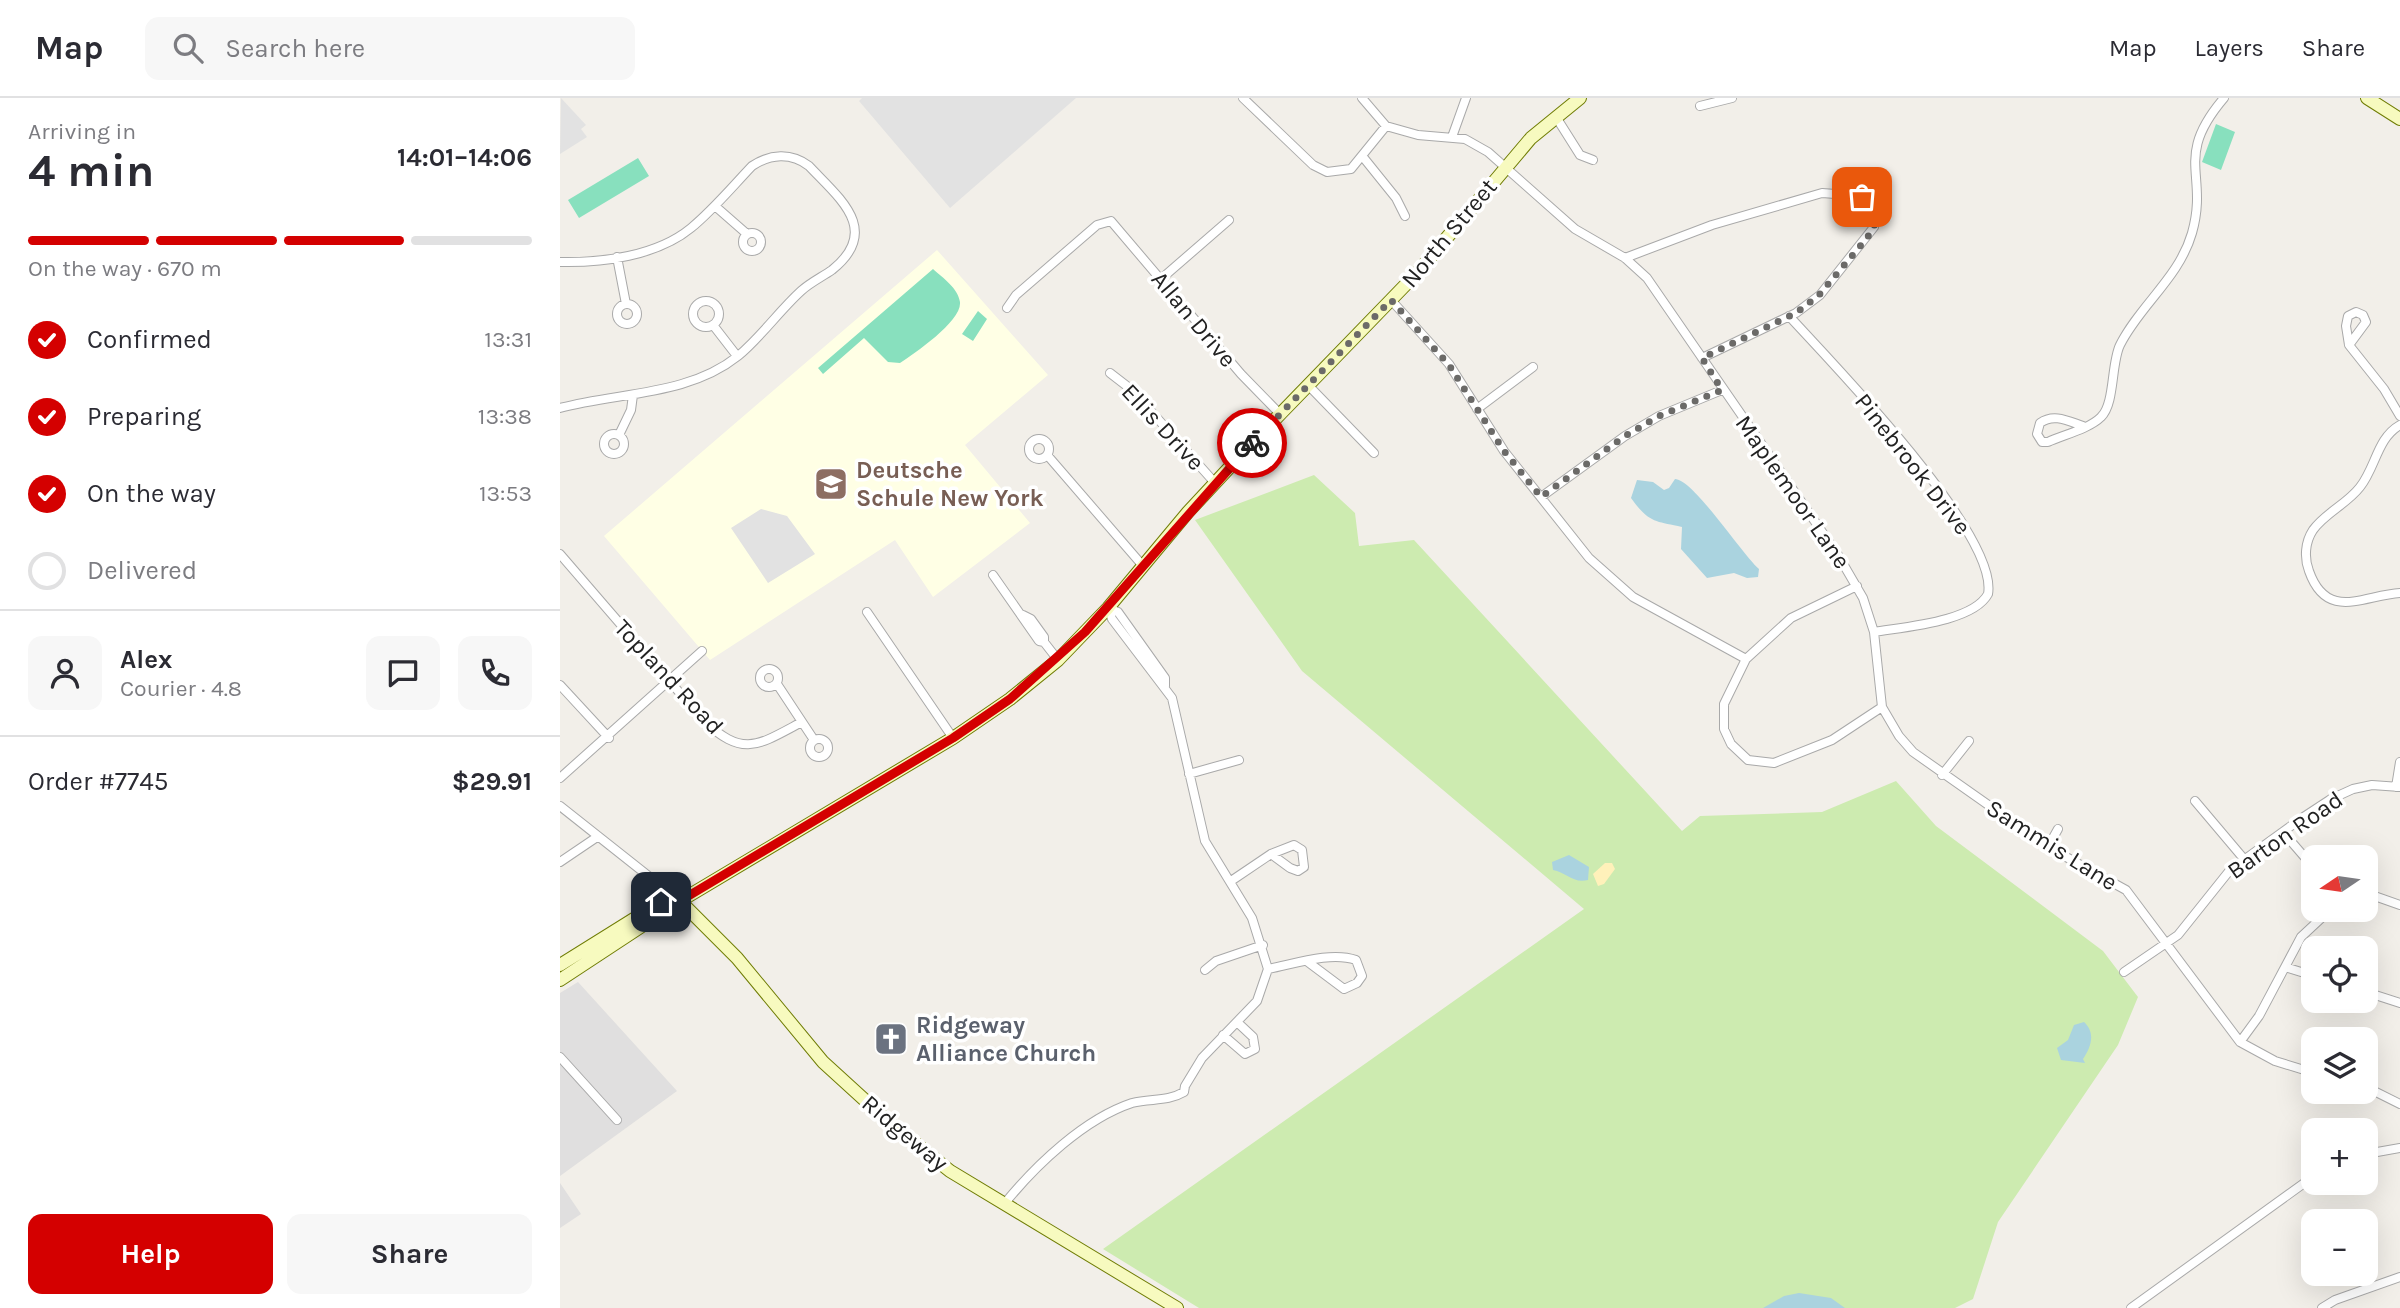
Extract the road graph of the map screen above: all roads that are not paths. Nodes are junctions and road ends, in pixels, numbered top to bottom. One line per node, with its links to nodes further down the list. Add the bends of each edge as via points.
1 (1243, 98): 13 (street, via 1327,173 1351,169)
2 (1362, 98): 11 (street)
3 (1466, 98): 12 (street)
4 (1580, 98): 9 (main road, North Street)
5 (1732, 98): 8 (street)
6 (2224, 98): 42 (street, via 2195,145 2196,192 2187,248 2119,347 2105,412)
7 (2367, 98): 10 (main road)
8 (1700, 106)
9 (1556, 117): 14 (street, via 1580,155); 15 (main road, North Street)
10 (2400, 119)
11 (1386, 126): 12 (street, via 1418,135); 13 (street)
12 (1452, 137): 15 (street, Maplemoor Lane, via 1465,139)
13 (1363, 157): 17 (street)
14 (1593, 160)
15 (1506, 166): 21 (street, Maplemoor Lane, via 1575,229); 24 (main road, North Street)
16 (715, 206): 19 (street); 20 (street, via 679,235); 30 (street, via 763,159 793,157 810,166 851,211 855,229 848,253 799,293)
17 (1405, 216)
18 (1229, 220): 23 (street)
19 (747, 234)
20 (617, 257): 22 (street); 25 (street)
21 (1625, 258): 27 (street, via 1712,225 1822,193 1870,200 1877,220 1867,238 1819,295); 31 (street, Maplemoor Lane, via 1657,290)
22 (560, 262)
23 (1161, 279): 26 (street, Allan Drive, via 1111,222 1097,225); 39 (street, Allan Drive)
24 (1391, 300): 34 (main road, North Street); 38 (street, via 1449,365)
25 (626, 304)
26 (1007, 308)
27 (1789, 316): 31 (street); 55 (street, Pinebrook Drive, via 1901,441 1947,501 1970,536 1987,575 1988,594 1978,606 1936,622)
28 (713, 325): 30 (street)
29 (2349, 345): 40 (street)
30 (737, 356): 36 (street, via 695,379)
31 (1702, 358): 35 (street, Maplemoor Lane)
32 (1533, 367): 38 (street)
33 (1110, 373): 46 (street, Ellis Drive, via 1132,390)
34 (1308, 385): 39 (main road, North Street); 44 (street)
35 (1722, 390): 47 (street, via 1659,416 1625,436); 51 (street, Maplemoor Lane)
36 (633, 395): 37 (street); 43 (street)
37 (560, 408)
38 (1477, 409): 47 (street)
39 (1280, 414): 46 (main road, North Street)
40 (2400, 416)
41 (2400, 425): 52 (street, via 2385,436 2355,493 2313,530 2306,552 2310,574 2336,601 2346,604)
42 (2083, 426): 42 (street, via 2053,418 2042,421 2037,429 2042,442)
43 (619, 435)
44 (1374, 453)
45 (1048, 456): 49 (street)
46 (1215, 483): 49 (main road, North Street)
47 (1541, 497): 57 (street, via 1589,558 1633,597)
48 (560, 554): 59 (street, Topland Road)
49 (1143, 566): 53 (main road, North Street)
50 (993, 575): 58 (street)
51 (1857, 586): 55 (street, Maplemoor Lane); 57 (street, via 1791,618)
52 (2400, 593)
53 (1108, 608): 58 (main road, North Street); 71 (street, via 1118,612 1165,678)
54 (867, 612): 66 (street)
55 (1874, 632): 62 (street, Maplemoor Lane)
56 (702, 651): 59 (street)
57 (1746, 659): 62 (street, via 1724,704 1723,721 1738,753 1757,763 1787,760 1821,745)
58 (1058, 660): 66 (main road, North Street)
59 (670, 681): 63 (street, Topland Road, via 704,721 730,742 744,745 770,739); 65 (street)
60 (777, 684): 63 (street)
61 (560, 685): 65 (street)
62 (1882, 707): 64 (street, Maplemoor Lane)
63 (800, 723): 67 (street)
64 (1899, 736): 72 (street, Sammis Lane)
65 (609, 738): 73 (street)
66 (953, 738): 87 (main road, North Street)
67 (814, 740)
68 (1969, 741): 72 (street)
69 (1240, 760): 71 (street)
70 (2400, 762): 74 (street)
71 (1189, 774): 85 (street, via 1205,841)
72 (1942, 775): 80 (street, Sammis Lane)
73 (560, 778)
74 (2398, 787): 78 (street, Barton Road, via 2353,789)
75 (2195, 801): 83 (street)
76 (560, 806): 79 (street)
77 (2058, 830): 80 (street)
78 (2283, 832): 82 (street); 83 (street, Barton Road)
79 (597, 837): 84 (street); 87 (street)
80 (2048, 847): 90 (street, Sammis Lane, via 2126,890)
81 (1271, 853): 85 (street)
82 (2301, 853)
83 (2244, 859): 90 (street, Barton Road)
84 (560, 862)
85 (1231, 881): 91 (street)
86 (2378, 897): 88 (street)
87 (680, 901): 93 (main road, North Street, via 661,902); 99 (main road, North Street); 113 (main road, Ridgeway, via 737,958 823,1062 950,1171)
88 (2400, 905)
89 (2317, 922): 94 (street, via 2301,937)
90 (2166, 944): 97 (street, Barton Road); 104 (street, Sammis Lane)
91 (1263, 946): 95 (street); 96 (street, via 1216,961)
92 (1308, 962): 92 (street, via 1345,956 1356,960 1362,976 1344,989); 95 (street)
93 (560, 965)
94 (2285, 967): 98 (street); 104 (street)
95 (1268, 969): 102 (street, via 1257,1001)
96 (1205, 970)
97 (2124, 972)
98 (2301, 972)
99 (560, 979)
100 (2378, 996): 101 (street)
101 (2400, 1003)
102 (1237, 1021): 103 (street); 103 (street, via 1252,1037 1255,1049 1240,1052)
103 (1223, 1035): 113 (street, via 1185,1086 1162,1099 1119,1109 1058,1148)
104 (2241, 1041): 106 (street, Sammis Lane, via 2275,1061)
105 (560, 1057): 109 (street)
106 (2301, 1069)
107 (2378, 1093): 108 (street)
108 (2400, 1104)
109 (617, 1120)
110 (2400, 1148): 111 (street)
111 (2378, 1152)
112 (2301, 1185): 116 (street)
113 (1005, 1203): 115 (main road, Ridgeway)
114 (2400, 1277): 117 (street)
115 (1177, 1308)
116 (2131, 1308)
117 (2322, 1308)

